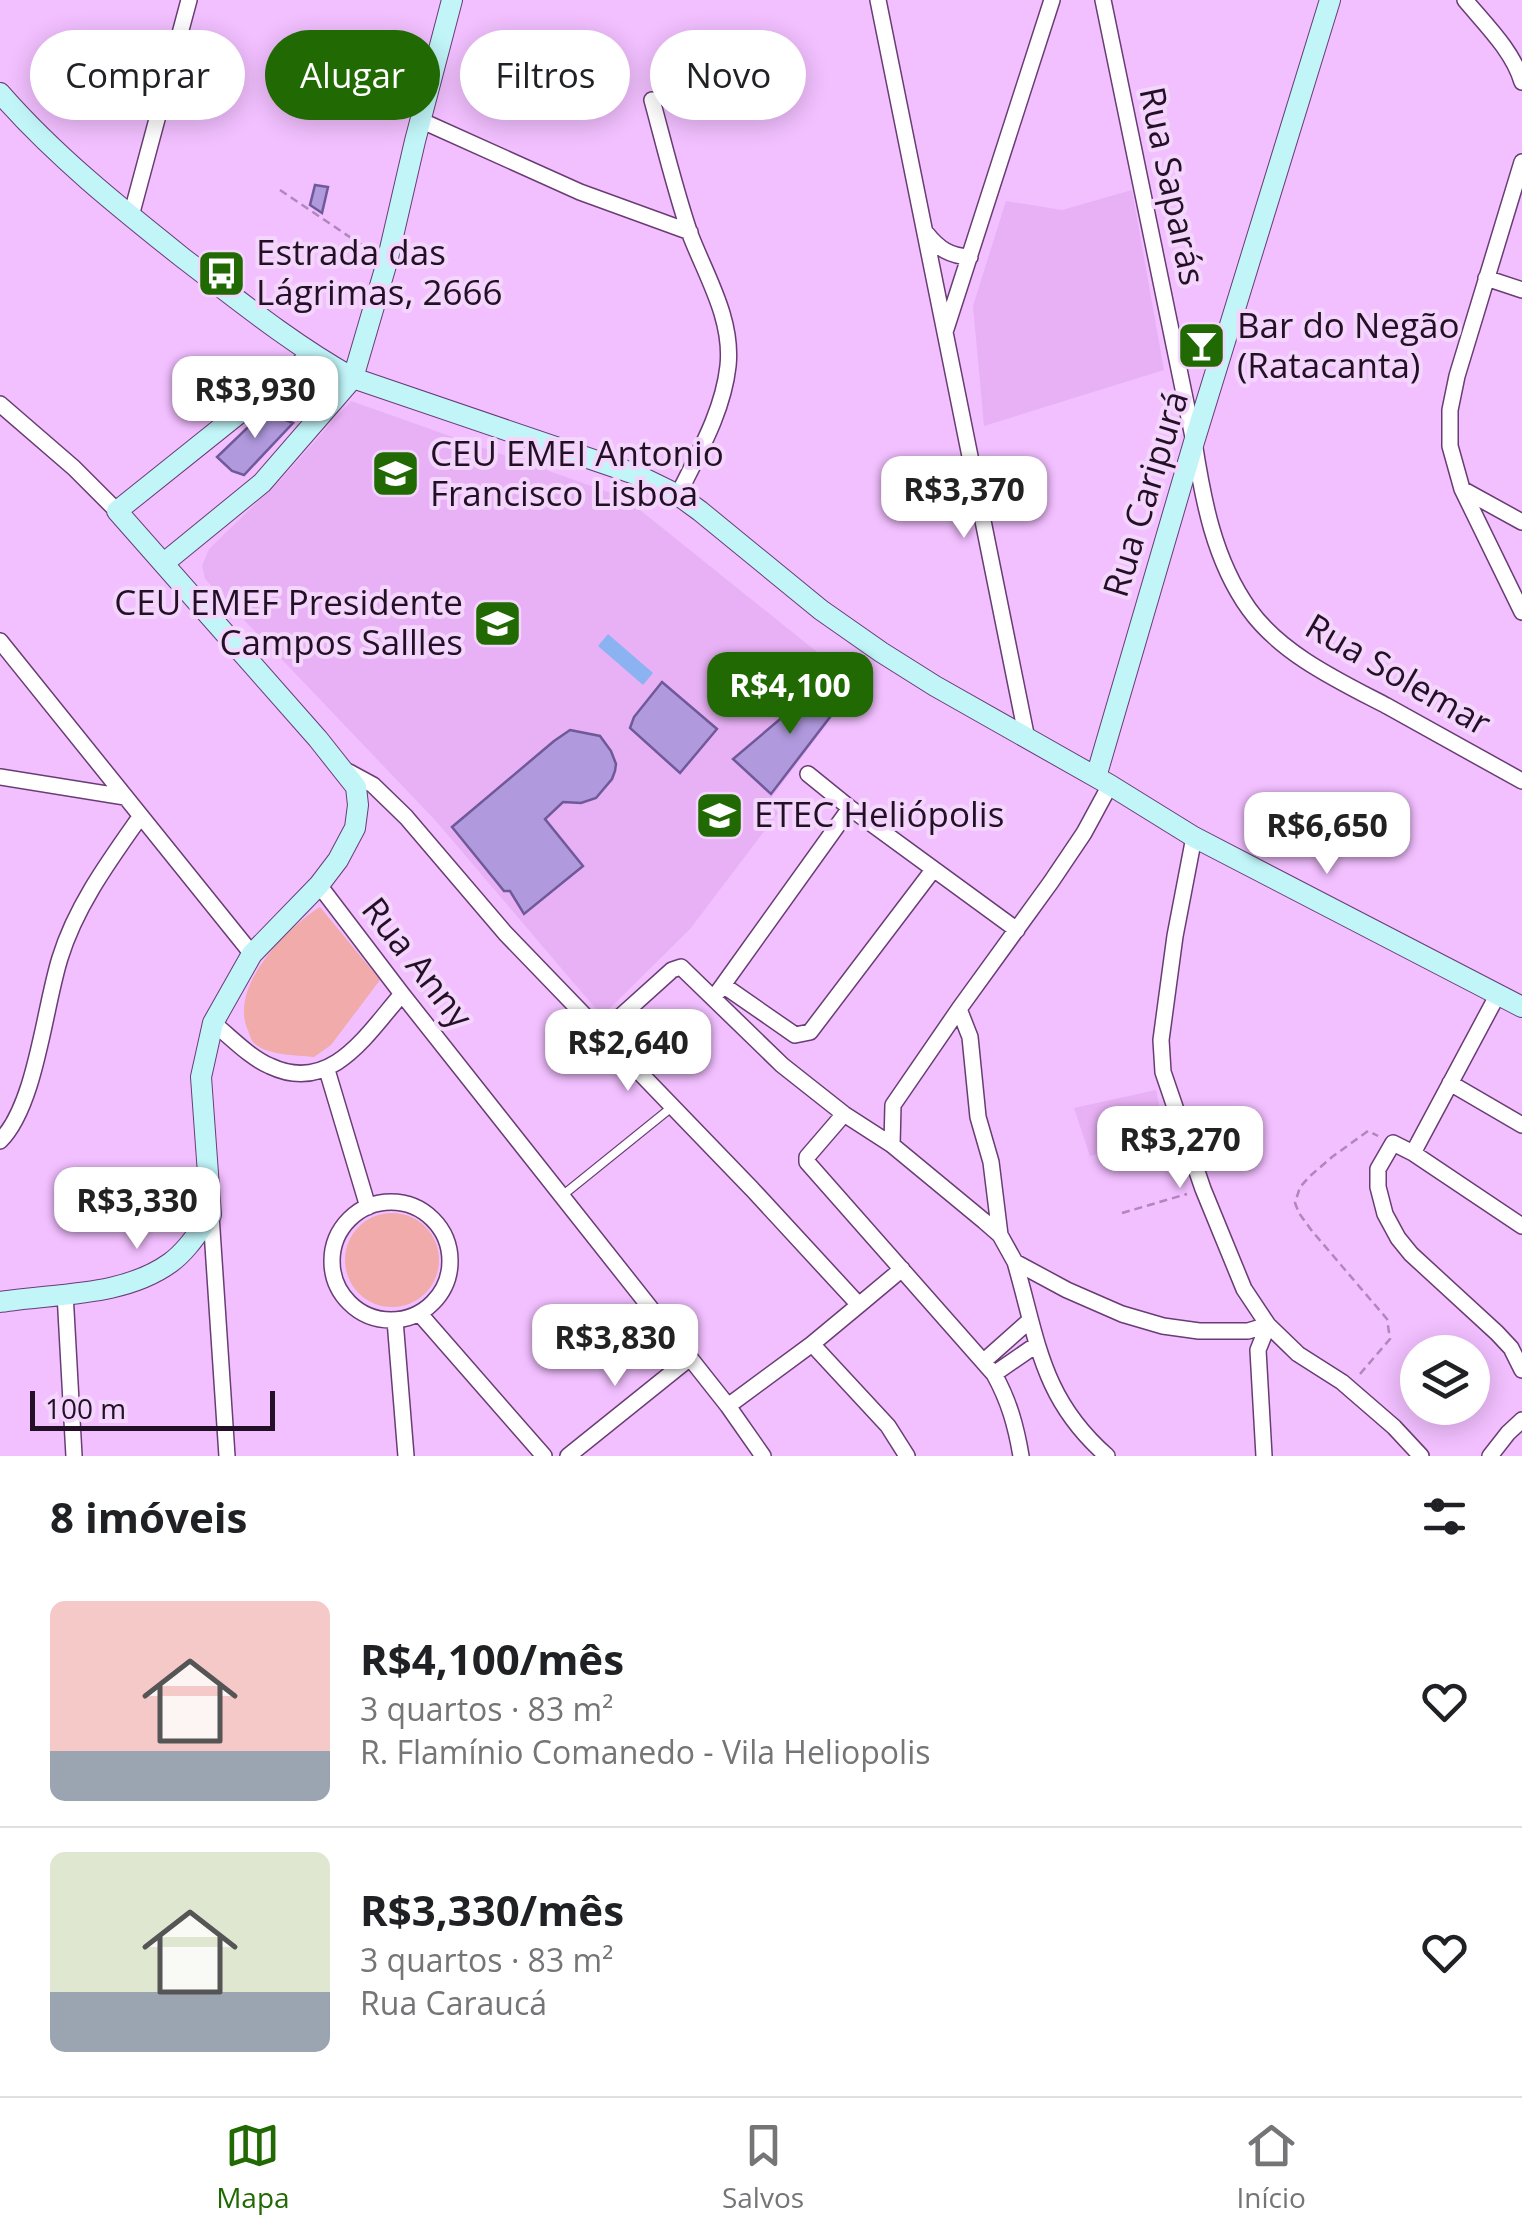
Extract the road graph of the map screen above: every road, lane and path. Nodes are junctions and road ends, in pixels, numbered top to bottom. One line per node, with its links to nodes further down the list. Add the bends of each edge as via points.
1 (452, 0): 8 (street)
2 (878, 0): 16 (street)
3 (1052, 0): 18 (street)
4 (1103, 0): 26 (street, Rua Saparás)
5 (1330, 0): 26 (street, Rua Caripurá)
6 (1465, 0): 9 (street)
7 (186, 2): 15 (street)
8 (440, 45)
9 (1522, 82)
10 (0, 93): 15 (street, via 48,145)
11 (420, 120): 17 (street, via 580,192); 19 (street)
12 (658, 120): 17 (street)
13 (1522, 162): 20 (street)
14 (280, 190): 19 (path)
15 (131, 216): 23 (street)
16 (924, 230): 18 (street, via 946,252); 22 (street)
17 (690, 232): 28 (street, via 728,333 728,365 704,443)
18 (970, 257): 22 (street)
19 (387, 262): 24 (street)
20 (1486, 278): 21 (street); 27 (street, via 1450,410 1450,446)
21 (1522, 290)
22 (945, 333): 34 (street)
23 (312, 355): 24 (street); 29 (street)
24 (352, 378): 28 (street, via 636,474); 31 (street, via 262,482)
25 (0, 404): 29 (street)
26 (1194, 442): 38 (street, Rua Solemar, via 1214,539 1250,612 1335,678); 39 (street, Rua Caripurá)
27 (1462, 489): 30 (street); 32 (street)
28 (678, 495): 34 (street, via 882,652)
29 (117, 511): 31 (street)
30 (1522, 522)
31 (164, 563): 35 (street)
32 (1522, 612)
33 (0, 641): 40 (street)
34 (1027, 739): 39 (street)
35 (341, 767): 45 (street, via 356,787 355,828); 54 (street, via 398,808)
36 (808, 774): 41 (street)
37 (0, 777): 40 (street)
38 (1522, 780)
39 (1103, 781): 43 (street); 46 (street, via 1084,833)
40 (125, 797): 42 (street)
41 (850, 808): 44 (street); 48 (street)
42 (140, 817): 47 (street); 60 (street, via 82,905 61,956 27,1092)
43 (1194, 836): 50 (street); 64 (street, via 1161,1040 1164,1072)
44 (933, 870): 46 (street); 48 (street, via 810,1032 795,1035)
45 (319, 885): 47 (street); 49 (street, Rua Anny)
46 (1017, 930): 52 (street)
47 (252, 954): 53 (street)
48 (719, 991): 54 (street, via 676,967); 58 (street, via 743,1029)
49 (402, 994): 55 (street); 65 (street, Rua Anny)
50 (1498, 994): 51 (street); 56 (street)
51 (1522, 1007)
52 (958, 1008): 62 (street, via 893,1104); 70 (street, via 970,1037)
53 (213, 1023): 55 (street, via 270,1066 296,1073); 68 (street, via 201,1077)
54 (601, 1034): 57 (street)
55 (327, 1070): 66 (street)
56 (1450, 1083): 59 (street); 63 (street)
57 (672, 1106): 65 (lane); 75 (street)
58 (844, 1114): 62 (street); 72 (street, via 807,1162)
59 (1522, 1124)
60 (0, 1141)
61 (1393, 1142): 63 (street); 84 (street, via 1378,1169 1378,1187 1398,1238 1497,1333); 85 (path, via 1368,1131 1310,1176 1296,1196 1306,1222 1387,1319 1390,1339)
62 (892, 1145): 70 (street)
63 (1413, 1153): 69 (street)
64 (1203, 1189): 67 (path); 79 (street, via 1244,1289)
65 (562, 1196): 82 (street, Rua Anny)
66 (368, 1207): 76 (street, via 407,1204 440,1226 448,1244 446,1284); 77 (street, via 341,1231 332,1266 346,1300)
67 (1122, 1213)
68 (212, 1215): 73 (street, via 172,1262 152,1274); 89 (street)
69 (1522, 1226)
70 (1000, 1235): 71 (street)
71 (1015, 1262): 78 (street); 79 (street, via 1162,1326 1248,1332)
72 (902, 1269): 75 (street); 83 (street)
73 (65, 1293): 74 (street); 88 (street)
74 (0, 1302)
75 (859, 1305): 80 (street)
76 (420, 1313): 77 (street); 91 (street)
77 (395, 1320): 90 (street)
78 (1029, 1321): 81 (street); 83 (street)
79 (1268, 1326): 85 (street); 97 (street, via 1258,1350)
80 (812, 1344): 86 (street); 94 (street)
81 (1036, 1345): 83 (street); 96 (street, via 1063,1406)
82 (690, 1358): 86 (street, Rua Anny); 92 (street)
83 (989, 1368): 95 (street, via 1007,1397)
84 (1522, 1370)
85 (1348, 1388): 98 (street)
86 (728, 1406): 93 (street, Rua Anny)
87 (1522, 1420): 99 (street)
88 (74, 1456)
89 (227, 1456)
90 (406, 1456)
91 (544, 1456)
92 (568, 1456)
93 (763, 1456)
94 (907, 1456)
95 (1021, 1456)
96 (1107, 1456)
97 (1264, 1456)
98 (1420, 1456)
99 (1490, 1456)

